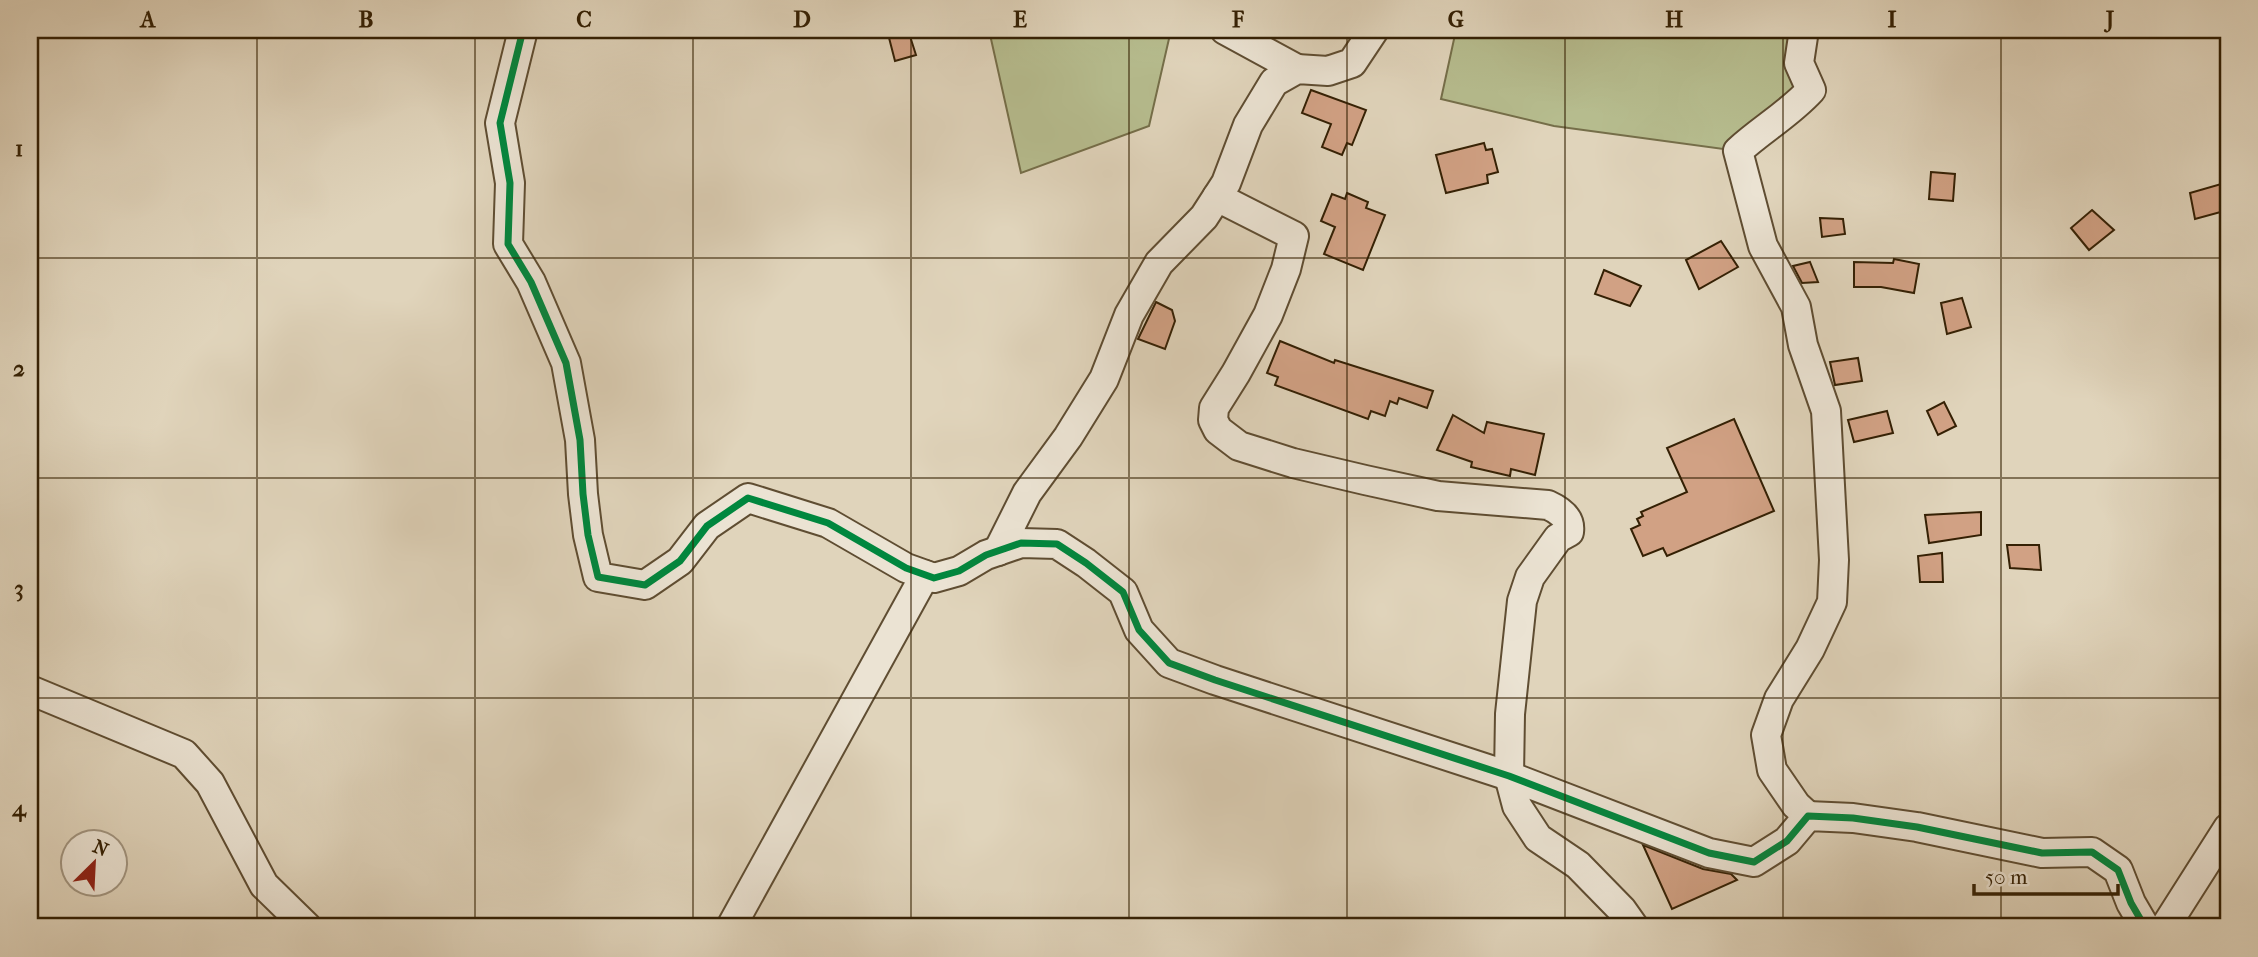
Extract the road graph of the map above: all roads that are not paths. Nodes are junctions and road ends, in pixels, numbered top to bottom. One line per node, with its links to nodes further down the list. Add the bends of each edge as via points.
1 (523, 30): 8 (street, via 500,123 510,183 508,244 531,282 566,363 580,440 586,522 598,577 645,585 680,561 707,526 747,498 828,523)
2 (1225, 30): 5 (street)
3 (1374, 30): 5 (street, via 1352,63 1328,71)
4 (1804, 30): 11 (street, via 1799,63 1811,90 1795,108 1738,151 1763,246 1796,307 1803,345 1826,411 1832,602 1811,649 1779,699 1766,735 1772,770)
5 (1297, 69): 6 (street, via 1273,82 1248,125)
6 (1217, 197): 7 (street, via 1159,263 1129,315 1104,379 1027,493); 10 (street, via 1294,236 1268,315 1214,408 1213,420 1228,440 1293,463 1438,496 1548,505 1561,510 1570,526 1530,577 1522,601 1510,715)
7 (998, 551): 8 (street, via 959,571 934,578); 10 (street, via 1021,543 1056,544 1087,563 1123,592 1139,630 1170,663)
8 (925, 575): 14 (street)
9 (30, 690): 13 (street, via 184,754 210,783 264,885)
10 (1509, 776): 11 (street, via 1709,853 1754,862 1787,841); 15 (street, via 1517,806 1538,838 1578,865)
11 (1808, 816): 16 (street, via 1917,827 2042,853 2092,852 2118,870)
12 (2228, 828): 17 (street)
13 (307, 927)
14 (731, 927)
15 (1634, 927)
16 (2145, 927)
17 (2165, 927)

